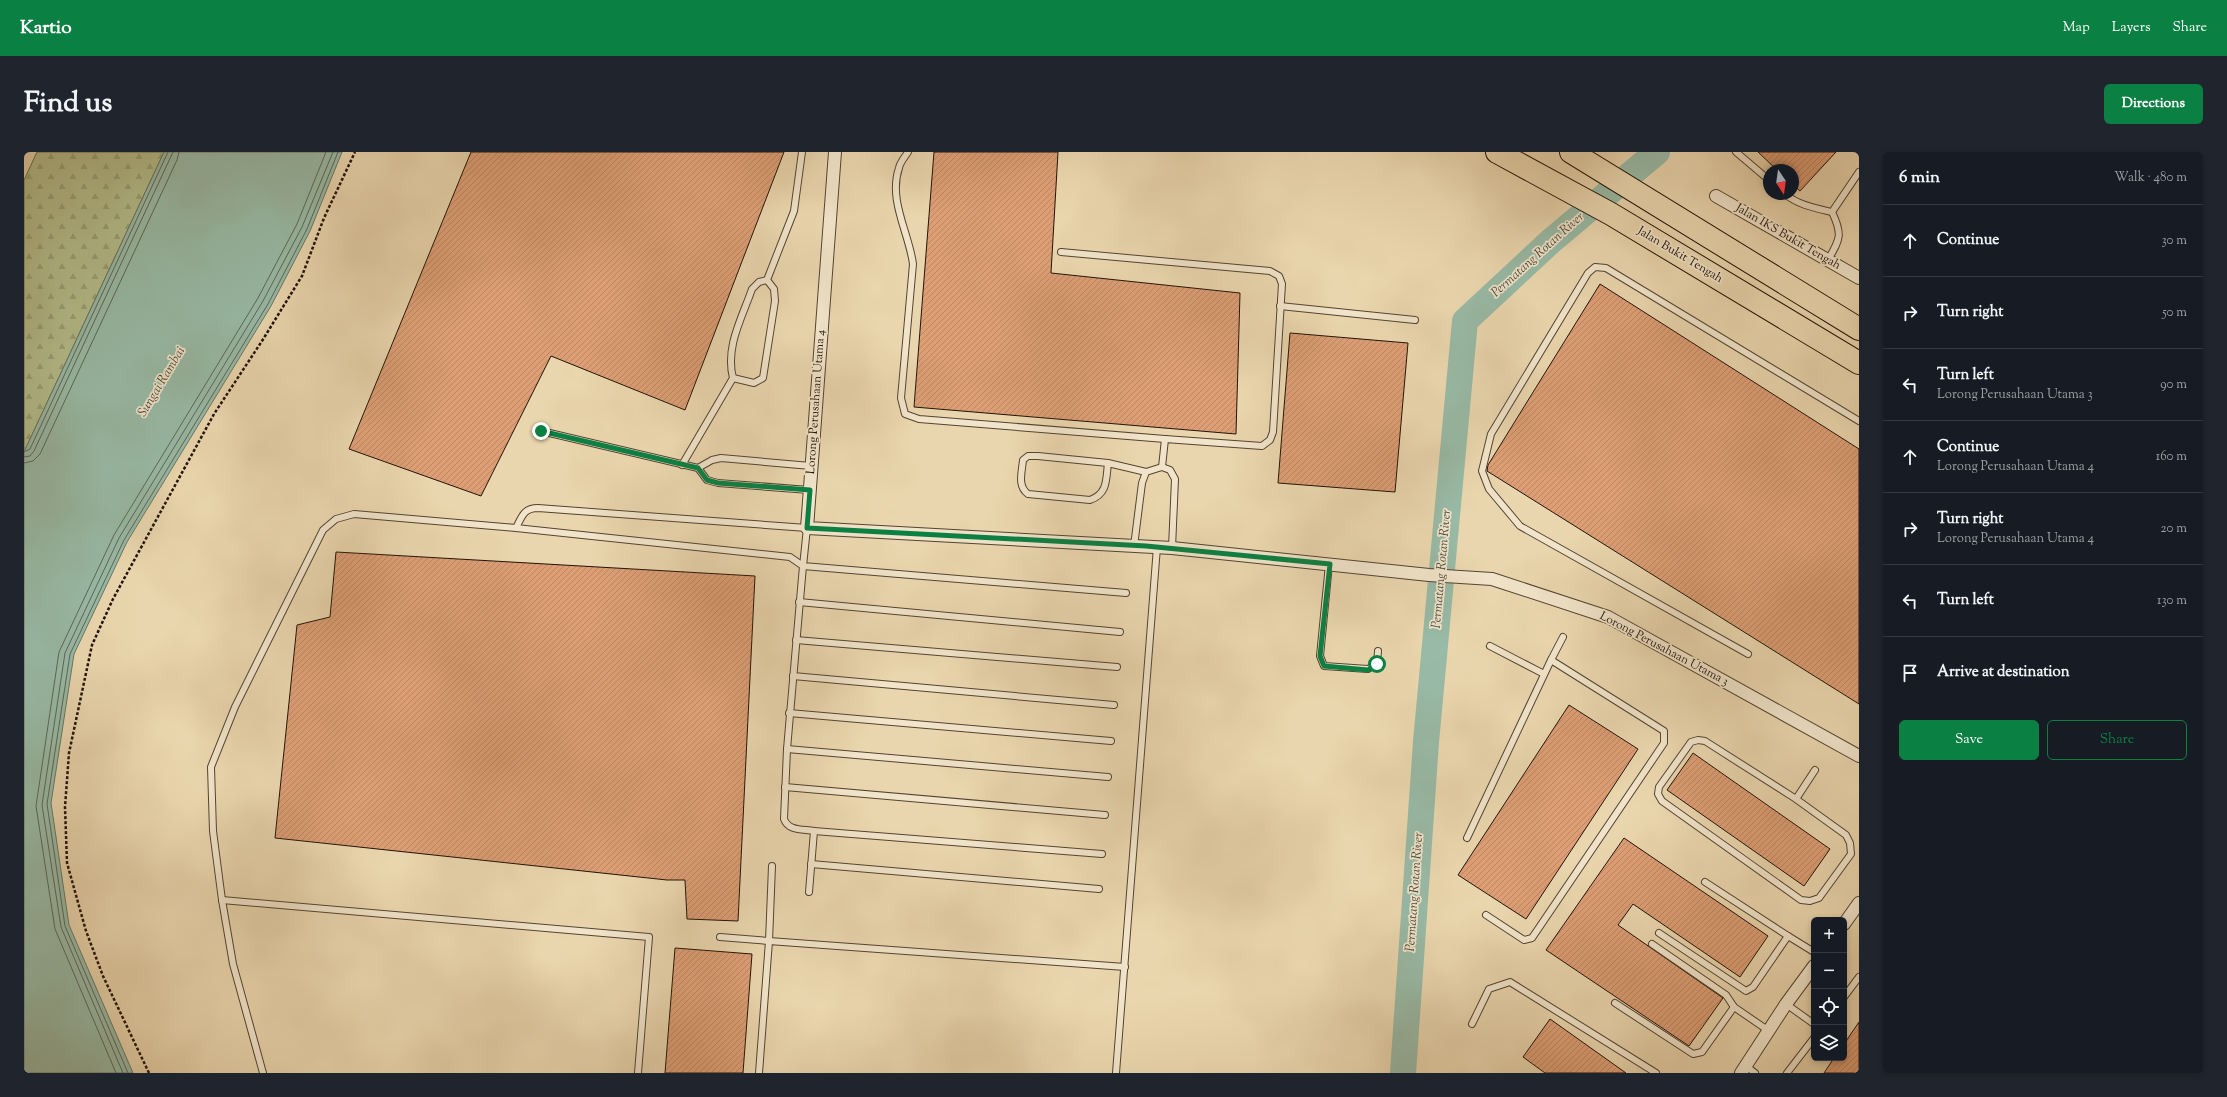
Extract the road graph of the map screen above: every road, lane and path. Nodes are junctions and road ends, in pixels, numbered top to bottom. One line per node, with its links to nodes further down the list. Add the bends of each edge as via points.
1 (355, 152): 92 (path, via 324,218 302,276 214,414 117,593 92,645 69,753 65,807 67,863 86,931 103,976)
2 (802, 152): 16 (lane, via 794,211)
3 (835, 152): 29 (street, Lorong Perusahaan Utama 4)
4 (908, 152): 26 (lane, via 899,168 895,193 911,247 913,264 901,398 905,414 919,418)
5 (1497, 152): 19 (highway, Jalan Bukit Tengah, via 1611,214)
6 (1736, 152): 9 (lane)
7 (1579, 156): 20 (highway)
8 (1859, 172): 12 (lane)
9 (1763, 175)
10 (1716, 196): 14 (street, Jalan IKS Bukit Tengah)
11 (1792, 200): 12 (lane)
12 (1832, 212): 14 (lane, via 1840,228 1839,239)
13 (1061, 252): 17 (lane, via 1270,271 1279,276 1282,284)
14 (1828, 260): 15 (street, Jalan IKS Bukit Tengah)
15 (1859, 278)
16 (767, 280): 23 (lane, via 752,289 730,351 729,364); 23 (lane, via 774,289 775,300 763,378 754,382)
17 (1280, 306): 18 (lane); 26 (lane, via 1273,432 1270,440 1262,446)
18 (1415, 320)
19 (1795, 323): 21 (highway, Jalan Bukit Tengah); 22 (highway)
20 (1859, 330)
21 (1859, 363)
22 (1859, 374)
23 (733, 378): 28 (lane)
24 (1859, 421): 47 (lane, via 1606,268 1596,267 1588,273 1491,434 1482,471 1489,490 1520,526)
25 (541, 431): 28 (lane)
26 (1165, 439): 30 (lane)
27 (1108, 463): 27 (lane, via 1028,456 1023,460 1021,484 1028,494 1090,500 1097,498 1104,490); 32 (lane)
28 (682, 465): 31 (lane)
29 (811, 466): 31 (lane, via 721,458); 33 (street, Lorong Perusahaan Utama 4)
30 (1162, 467): 32 (lane); 37 (lane, via 1170,470 1175,479)
31 (698, 468): 33 (lane, via 707,480 718,483)
32 (1146, 472): 36 (lane, via 1142,483)
33 (810, 490): 35 (street, Lorong Perusahaan Utama 4)
34 (516, 528): 35 (lane, via 523,513 530,508); 39 (lane, via 784,556); 70 (lane, via 354,514 336,518 323,530 235,707 211,767 213,831)
35 (807, 528): 36 (street); 39 (lane)
36 (1146, 546): 37 (street, Lorong Perusahaan Utama 3); 80 (lane)
37 (1172, 548): 38 (street, Lorong Perusahaan Utama 3)
38 (1330, 564): 46 (lane, via 1320,656 1324,666 1368,670 1377,664); 56 (street, Lorong Perusahaan Utama 3, via 1492,579 1608,617)
39 (803, 566): 40 (lane); 41 (lane)
40 (1126, 593)
41 (799, 602): 42 (lane); 44 (lane)
42 (1120, 632)
43 (1564, 637): 48 (lane)
44 (796, 640): 49 (lane); 51 (lane)
45 (1490, 646): 50 (lane)
46 (1378, 651)
47 (1748, 654)
48 (1551, 660): 50 (lane); 72 (lane, via 1664,731 1664,743 1532,938 1524,940)
49 (1117, 667)
50 (1544, 674): 63 (lane)
51 (793, 676): 52 (lane); 53 (lane)
52 (1114, 704)
53 (789, 713): 54 (lane); 55 (lane)
54 (1111, 741)
55 (787, 749): 58 (lane); 59 (lane)
56 (1859, 756)
57 (1815, 770): 60 (lane)
58 (1108, 777)
59 (785, 787): 61 (lane); 62 (lane, via 786,824)
60 (1796, 799): 60 (lane, via 1846,834 1850,843 1851,854 1819,898 1810,901 1801,900 1662,801 1658,794 1659,787 1691,742 1698,740 1706,741)
61 (1105, 815)
62 (814, 831): 64 (lane); 65 (lane)
63 (1467, 838)
64 (1102, 854)
65 (810, 864): 68 (lane); 69 (lane)
66 (772, 866): 77 (lane)
67 (1705, 882): 76 (lane)
68 (1099, 889)
69 (809, 892)
70 (222, 900): 93 (lane, via 233,964); 94 (lane, via 649,936)
71 (1859, 903): 73 (street)
72 (1486, 915)
73 (1847, 920)
74 (1660, 933): 76 (lane, via 1746,991 1753,987)
75 (720, 936): 77 (lane)
76 (1788, 936): 79 (lane)
77 (769, 941): 80 (lane); 95 (lane)
78 (1652, 944): 86 (lane, via 1726,995)
79 (1811, 950)
80 (1125, 967): 96 (lane)
81 (1811, 970): 85 (street)
82 (1859, 977): 83 (lane)
83 (1847, 994)
84 (1615, 1003): 86 (lane, via 1693,1054 1702,1052)
85 (1786, 1004): 87 (lane); 89 (street)
86 (1734, 1007): 89 (lane)
87 (1811, 1022)
88 (1472, 1024): 97 (lane, via 1489,989 1510,982)
89 (1769, 1031): 91 (street)
90 (1811, 1042): 98 (lane)
91 (1747, 1071)
92 (149, 1073)
93 (263, 1073)
94 (638, 1073)
95 (759, 1073)
96 (1116, 1073)
97 (1656, 1073)
98 (1787, 1073)

